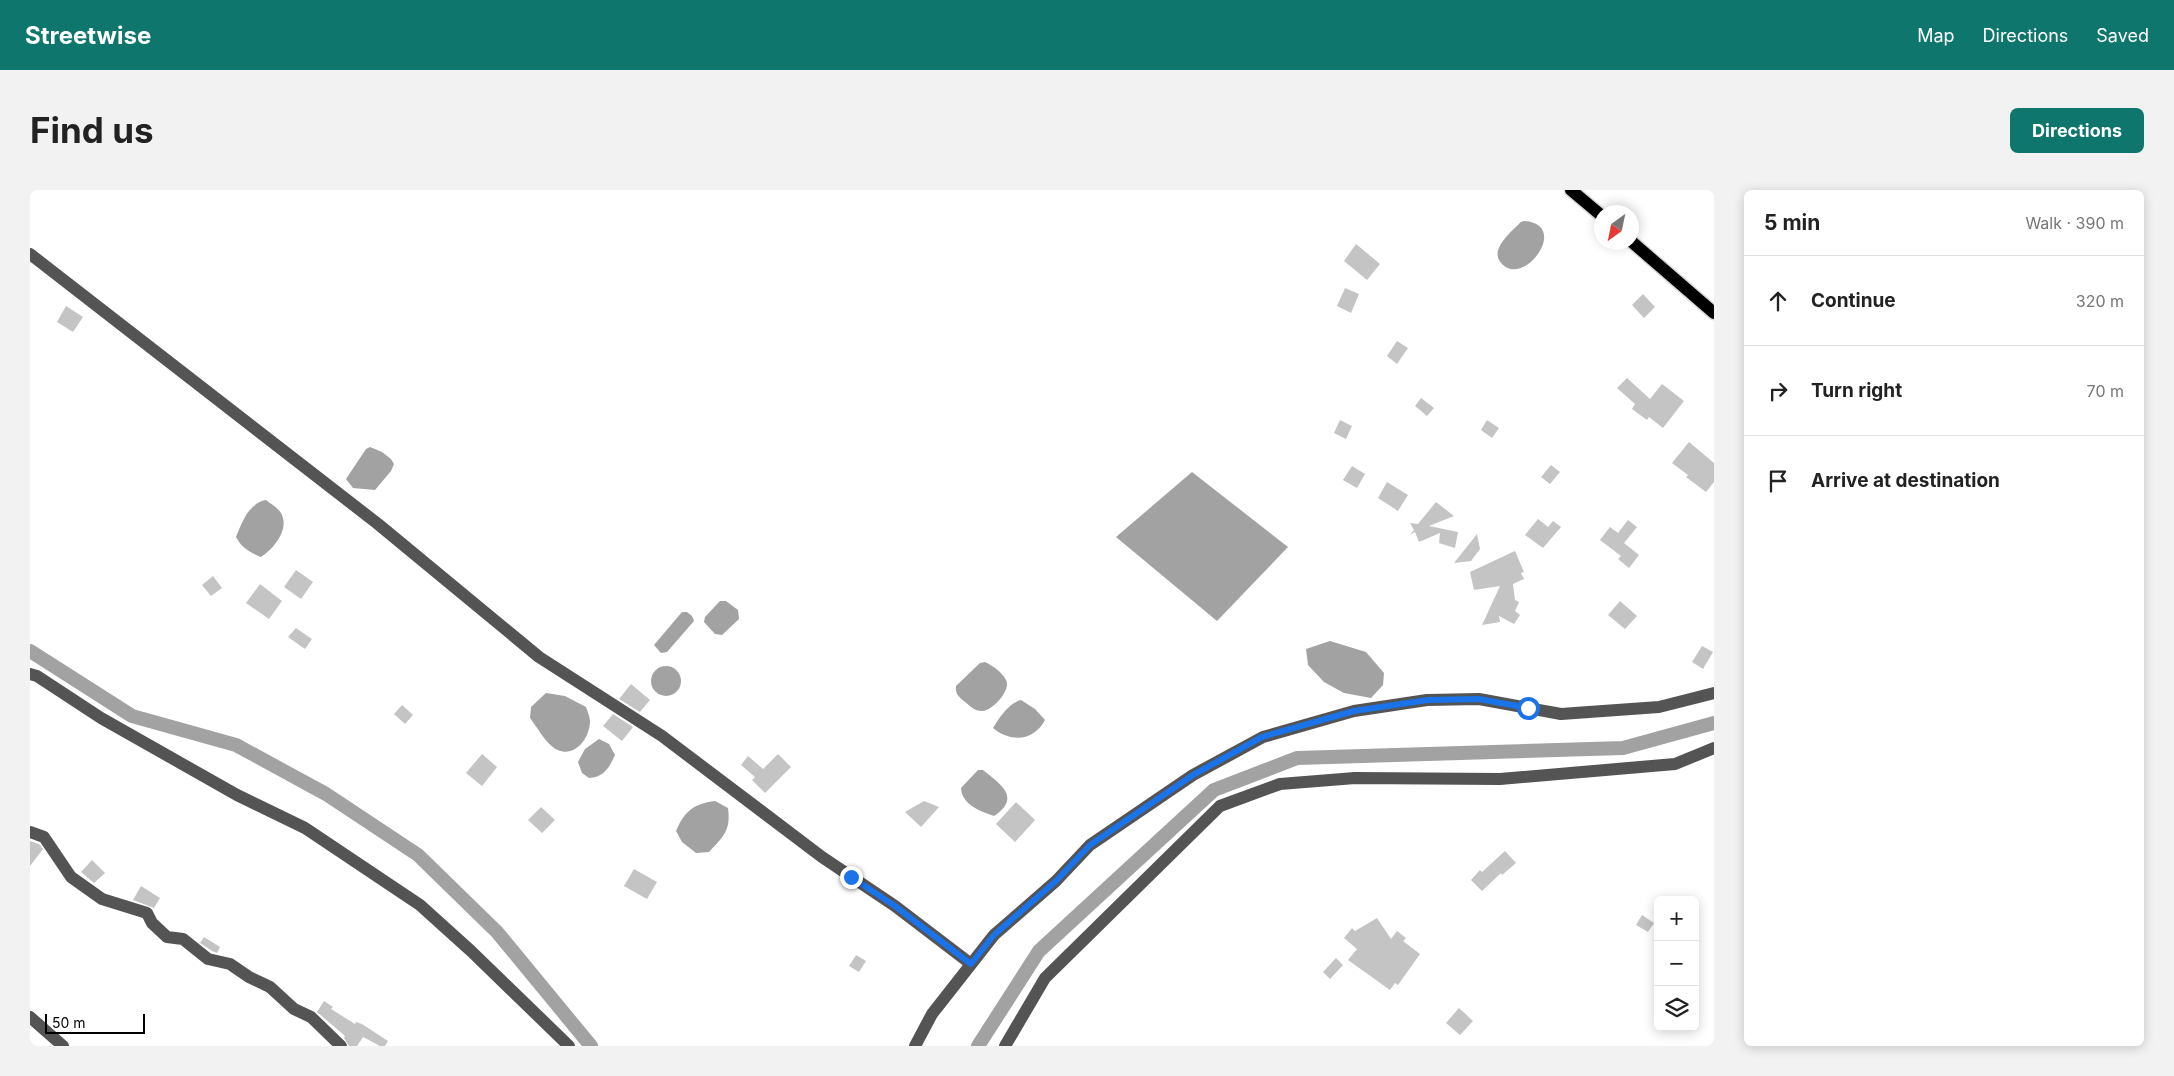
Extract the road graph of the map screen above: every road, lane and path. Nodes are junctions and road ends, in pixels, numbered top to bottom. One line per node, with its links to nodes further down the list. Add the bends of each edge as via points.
1 (1571, 190): 2 (main road)
2 (1594, 209)
3 (1639, 248): 5 (main road)
4 (30, 254): 10 (street, via 378,524 539,657 662,736)
5 (1714, 313)
6 (30, 674): 14 (street, via 228,791 305,828 412,900 471,951)
7 (1714, 693): 10 (street, via 1659,707 1560,714 1479,699 1428,700 1354,711 1262,737 1193,775 1090,845 1056,881 994,935)
8 (1714, 748): 16 (street, via 1675,764 1500,779 1355,778 1280,784 1220,806 1044,978)
9 (30, 832): 13 (street, via 44,836 71,877 102,899 146,913 167,937 183,939 208,959 230,964 270,987 294,1010 311,1017)
10 (971, 964): 15 (street, via 932,1014)
11 (30, 1017): 12 (street)
12 (63, 1046)
13 (341, 1046)
14 (570, 1046)
15 (915, 1046)
16 (1004, 1046)

